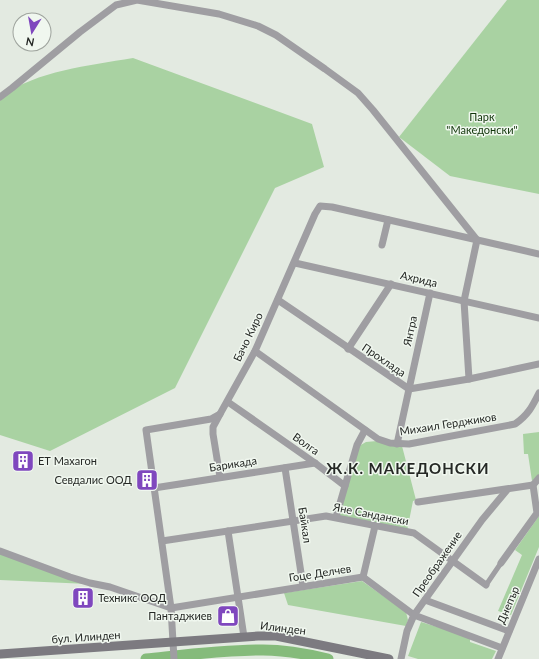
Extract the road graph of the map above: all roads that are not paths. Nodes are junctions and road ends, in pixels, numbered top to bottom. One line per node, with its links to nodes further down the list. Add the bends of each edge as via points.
1 (0, 97): 3 (street, via 116,5 137,0 219,14 243,21 276,35 358,93)
2 (388, 220): 3 (street, Бачо Киро); 4 (street); 6 (street, Бачо Киро, via 320,206)
3 (477, 240): 5 (street, Бачо Киро); 10 (street)
4 (382, 245)
5 (539, 254)
6 (294, 263): 7 (street, Ахрида); 9 (street, Бачо Киро)
7 (390, 284): 8 (street, Ахрида); 12 (street)
8 (430, 293): 10 (street, Ахрида); 16 (street, Янтра)
9 (278, 300): 12 (street, Прохлада); 13 (street, Бачо Киро)
10 (464, 301): 11 (street, Ахрида); 15 (street)
11 (539, 318)
12 (348, 349): 16 (street, Прохлада)
13 (255, 351): 18 (street, Бачо Киро); 20 (street, Михаил Герджиков)
14 (539, 364): 15 (street, Прохлада)
15 (469, 379): 16 (street, Прохлада)
16 (409, 389): 21 (street, Янтра)
17 (539, 393): 21 (street, Михаил Герджиков, via 531,410 515,424 409,444)
18 (228, 402): 19 (street, Бачо Киро); 22 (street, Волга)
19 (220, 414): 24 (street, Бачо Киро, via 213,427 213,434); 28 (street, via 211,419 146,430)
20 (365, 430): 21 (street, Михаил Герджиков, via 378,439); 27 (street, via 357,445)
21 (397, 444)
22 (315, 463): 23 (street, Барикада); 27 (street, Волга)
23 (285, 468): 24 (street, Барикада); 32 (street, Байкал)
24 (220, 477): 28 (street, Барикада)
25 (539, 478): 26 (street)
26 (533, 485): 29 (street); 39 (street, via 537,513)
27 (345, 486): 31 (street)
28 (154, 488): 35 (street)
29 (507, 490): 30 (street); 37 (street, Преображение)
30 (418, 502)
31 (336, 517): 32 (street, Яне Сандански); 33 (street, Яне Сандански)
32 (293, 521): 34 (street, Яне Сандански); 42 (street, Байкал)
33 (375, 526): 37 (street, Яне Сандански, via 414,534); 40 (street)
34 (228, 531): 35 (street, Яне Сандански); 43 (street)
35 (162, 541): 45 (street)
36 (0, 552): 45 (street)
37 (452, 561): 41 (street, Яне Сандански); 44 (street, Преображение)
38 (539, 562): 47 (street, Днепър)
39 (502, 563): 41 (street, Яне Сандански)
40 (363, 577): 42 (street, Гоце Делчев); 46 (street, Гоце Делчев)
41 (486, 585)
42 (303, 586): 43 (street, Гоце Делчев)
43 (238, 597): 45 (street, Гоце Делчев); 48 (street)
44 (425, 600): 46 (street, Преображение); 47 (street)
45 (171, 608): 49 (street)
46 (414, 615): 50 (street, Гоце Делчев); 54 (street, Преображение, via 407,631)
47 (509, 631): 50 (street, Днепър)
48 (244, 637): 49 (main road, Илинден); 53 (main road, Илинден, via 276,636)
49 (174, 643): 51 (main road, бул. Илинден); 52 (street)
50 (502, 648): 55 (street, Днепър)
51 (0, 654)
52 (174, 656)
53 (388, 659)
54 (401, 659)
55 (498, 659)

